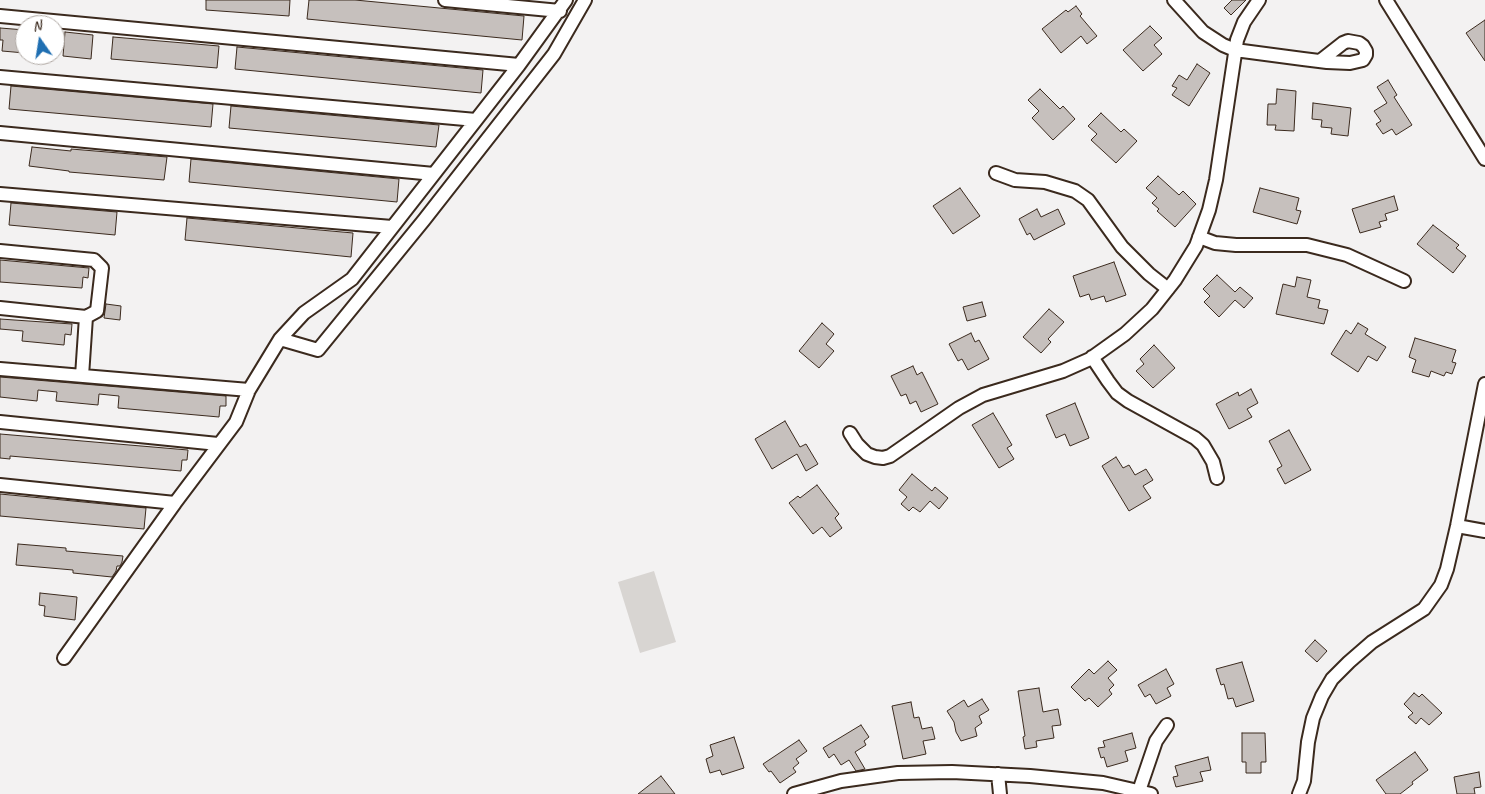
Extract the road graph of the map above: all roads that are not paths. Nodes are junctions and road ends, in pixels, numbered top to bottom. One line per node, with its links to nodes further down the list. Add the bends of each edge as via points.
1 (444, 0): 6 (street)
2 (585, 0): 25 (street, via 554,54 318,350)
3 (1174, 0): 8 (street, via 1203,32)
4 (1259, 0): 8 (street, via 1244,22)
5 (1386, 0): 14 (street)
6 (563, 5): 10 (street)
7 (0, 16): 10 (street)
8 (1235, 50): 9 (street); 19 (street, via 1216,180 1210,210)
9 (1320, 61)
10 (519, 65): 12 (street)
11 (0, 77): 12 (street)
12 (476, 120): 16 (street)
13 (0, 133): 16 (street)
14 (1485, 159)
15 (996, 173): 22 (street, via 1015,180 1045,182 1075,191 1088,200 1122,248)
16 (434, 174): 18 (street)
17 (0, 194): 18 (street)
18 (392, 227): 25 (street, via 352,280 304,313)
19 (1199, 237): 21 (street, via 1236,245 1307,245 1347,255); 22 (street)
20 (0, 251): 24 (street, via 94,260 102,268 97,311)
21 (1404, 281)
22 (1168, 289): 26 (street, via 1152,309)
23 (0, 308): 24 (street)
24 (86, 317): 28 (street)
25 (280, 339): 30 (street)
26 (1092, 357): 32 (street, via 1063,371 983,395 890,456 875,458 867,454); 34 (street, via 1108,382 1128,402 1203,444 1213,462)
27 (0, 369): 28 (street)
28 (82, 376): 30 (street)
29 (1485, 384): 37 (street)
30 (249, 390): 33 (street, via 236,422)
31 (0, 422): 33 (street)
32 (850, 433)
33 (218, 444): 36 (street)
34 (1216, 478)
35 (0, 485): 36 (street)
36 (174, 503): 39 (street)
37 (1457, 526): 38 (street); 42 (street, via 1447,569 1432,600 1424,609 1372,642 1332,679 1313,718)
38 (1485, 531)
39 (64, 658)
40 (1167, 725): 43 (street, via 1156,741)
41 (998, 774): 43 (street, via 1103,783); 44 (street, via 898,773 841,781); 45 (street)
42 (1304, 781): 46 (street); 47 (street)
43 (1145, 792)
44 (794, 794)
45 (1000, 794)
46 (1299, 794)
47 (1307, 794)

